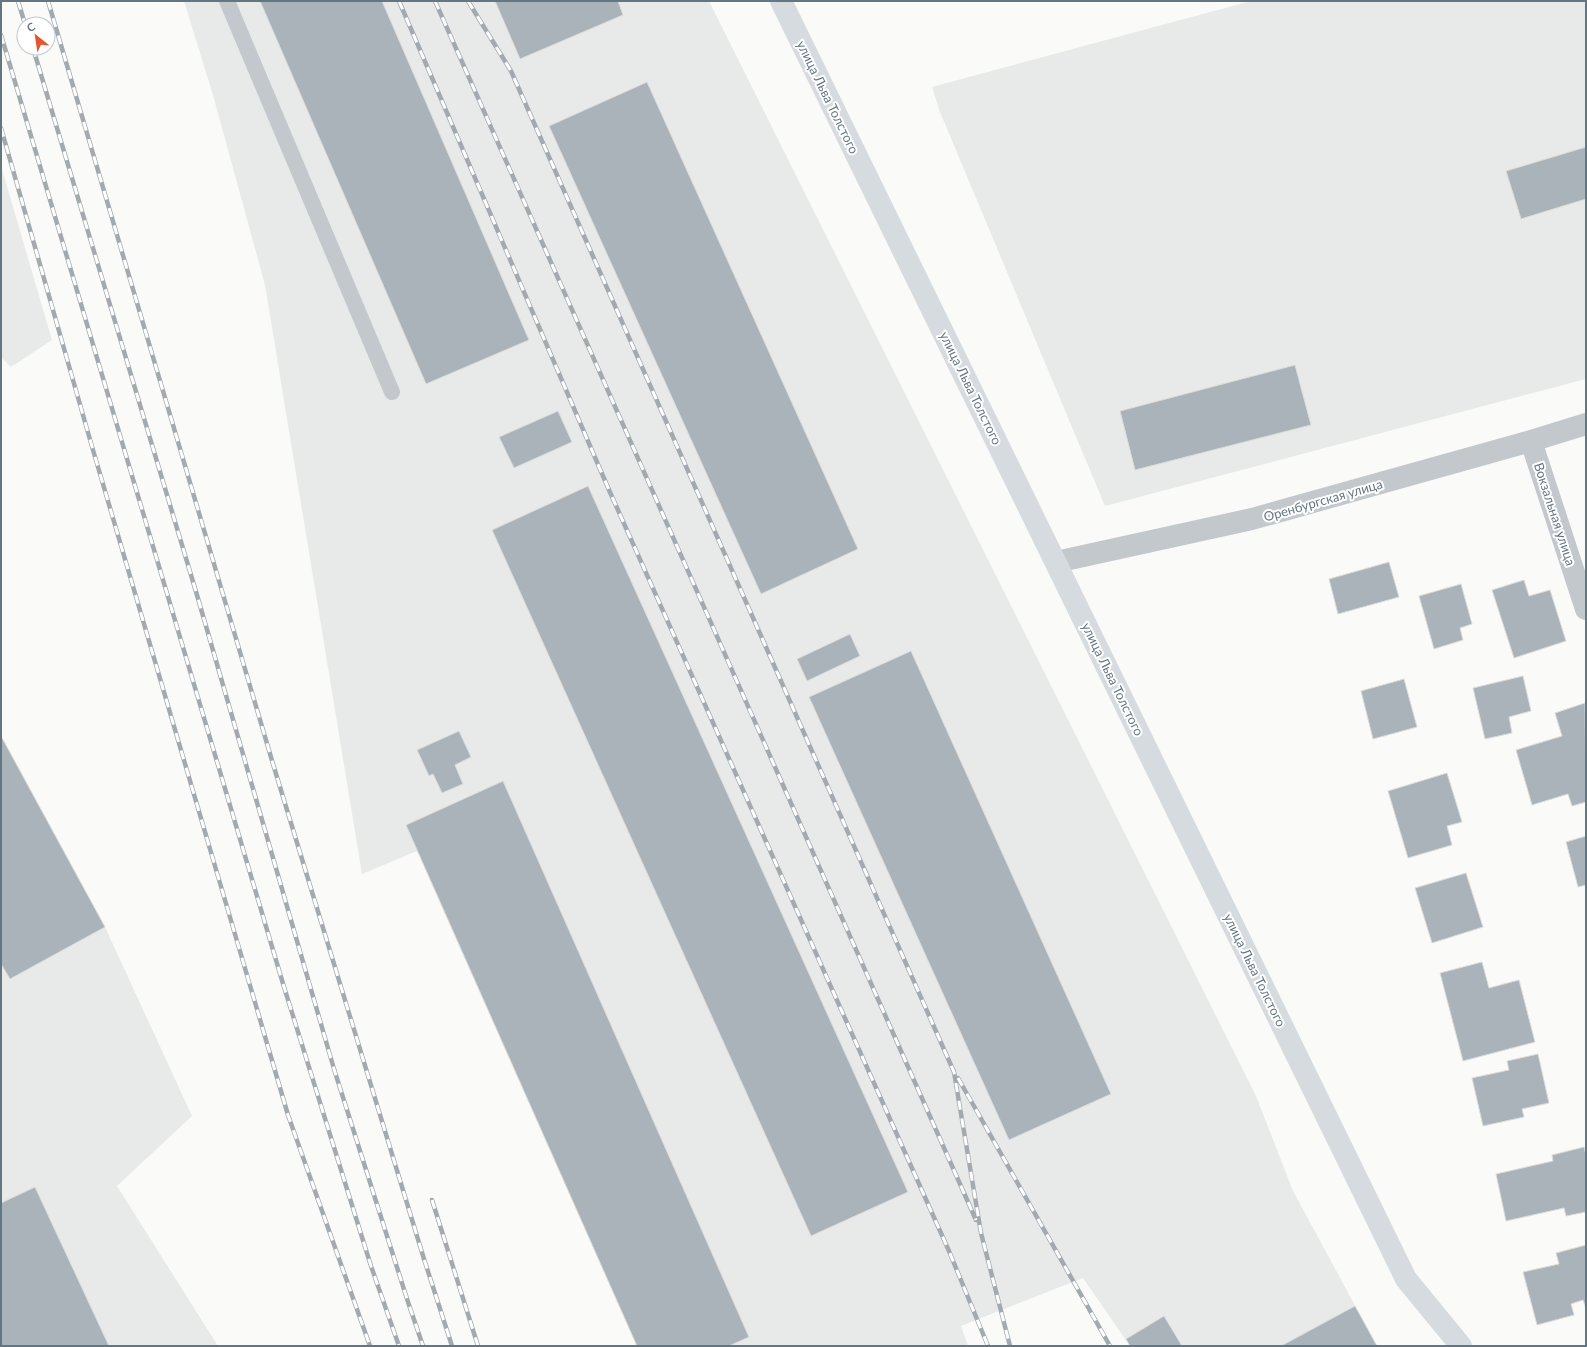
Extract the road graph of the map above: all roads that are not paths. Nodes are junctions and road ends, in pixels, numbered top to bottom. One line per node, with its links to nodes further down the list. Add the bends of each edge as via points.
1 (227, 1): 3 (lane)
2 (781, 1): 6 (street, улица Льва Толстого)
3 (392, 392)
4 (1586, 424): 5 (street, Оренбургская улица)
5 (1531, 441): 6 (street, Оренбургская улица, via 1252,519); 7 (street, Вокзальная улица)
6 (1056, 562): 8 (street, улица Льва Толстого, via 1406,1279)
7 (1586, 609)
8 (1461, 1346)

